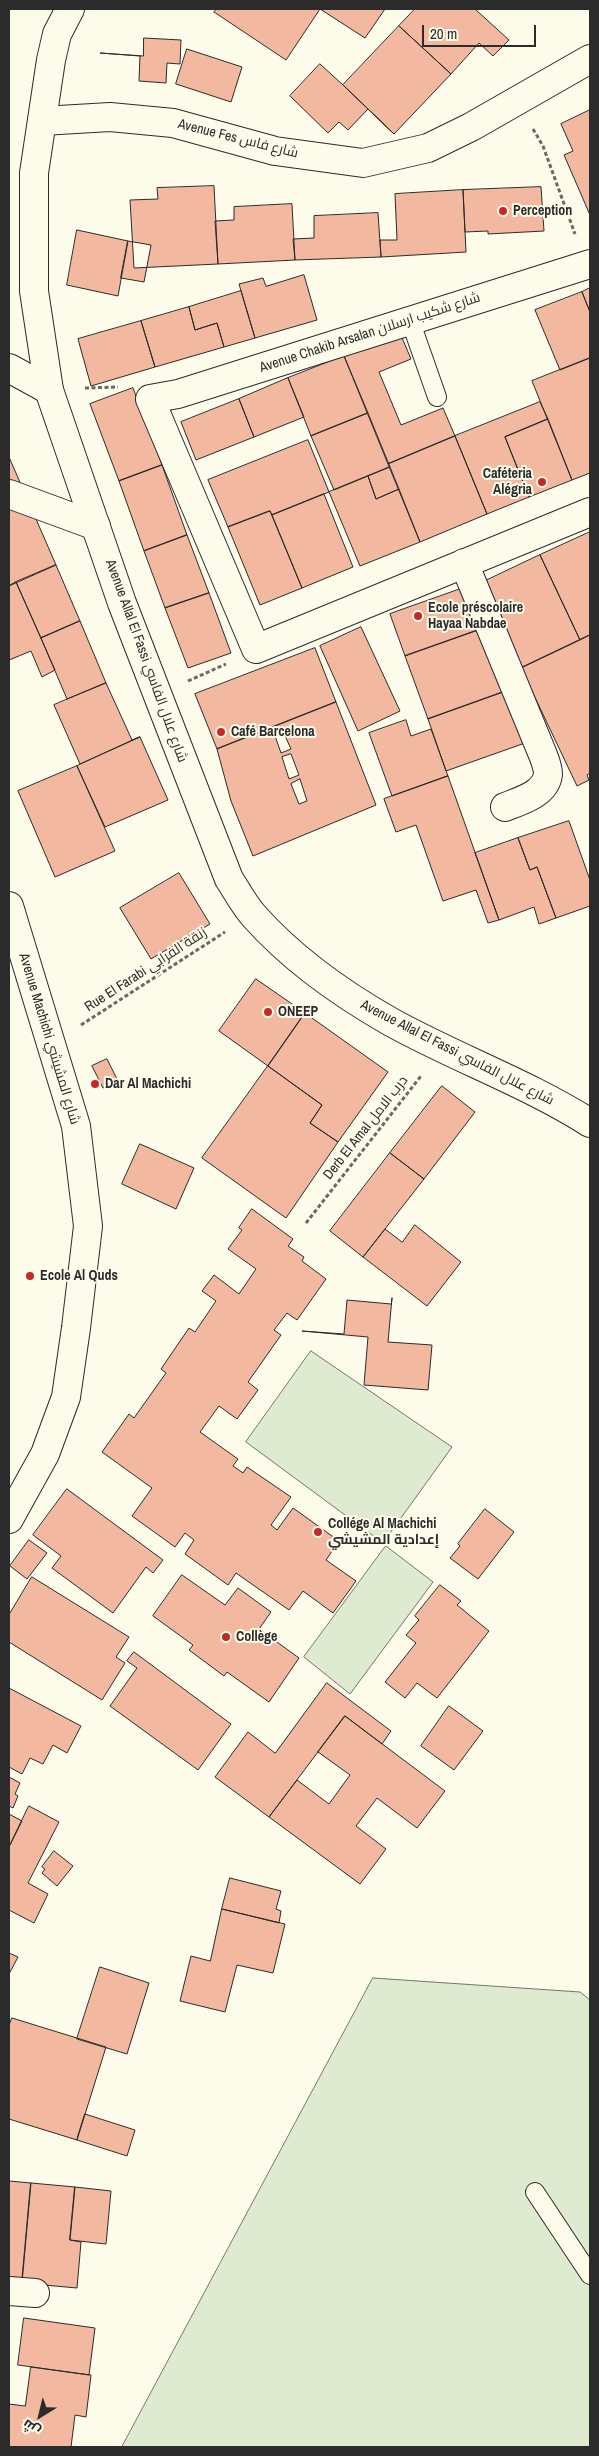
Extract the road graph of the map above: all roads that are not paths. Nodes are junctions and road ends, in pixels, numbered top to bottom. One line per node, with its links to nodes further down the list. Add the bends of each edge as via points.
1 (70, 9): 3 (street, Avenue Allal El Fassi شارع علال الفاسي, via 58,34)
2 (590, 59): 3 (street, Avenue Fes شارع فاس, via 428,148 363,163 275,151 173,123 110,117)
3 (42, 121): 7 (street, Avenue Allal El Fassi شارع علال الفاسي, via 34,173 34,291)
4 (586, 265): 5 (street, Avenue Chakib Arsalan شارع شكيب ارسلان)
5 (410, 320): 8 (lane); 12 (street, Avenue Chakib Arsalan شارع شكيب ارسلان, via 178,394 150,399 256,649)
6 (9, 368): 7 (street)
7 (49, 390): 11 (street, Avenue Allal El Fassi شارع علال الفاسي)
8 (437, 397)
9 (9, 494): 11 (street)
10 (590, 512): 12 (street)
11 (96, 526): 15 (street, Avenue Allal El Fassi شارع علال الفاسي, via 122,603 229,878 252,915 288,951 339,991 392,1022 516,1082)
12 (464, 563): 13 (street, via 548,773 534,794)
13 (505, 807)
14 (9, 906): 16 (street, Avenue Machichi شارع المشيشي, via 76,1126 88,1226 66,1396 45,1454)
15 (590, 1123)
16 (9, 1519)
17 (535, 2192): 18 (lane)
18 (590, 2275)

